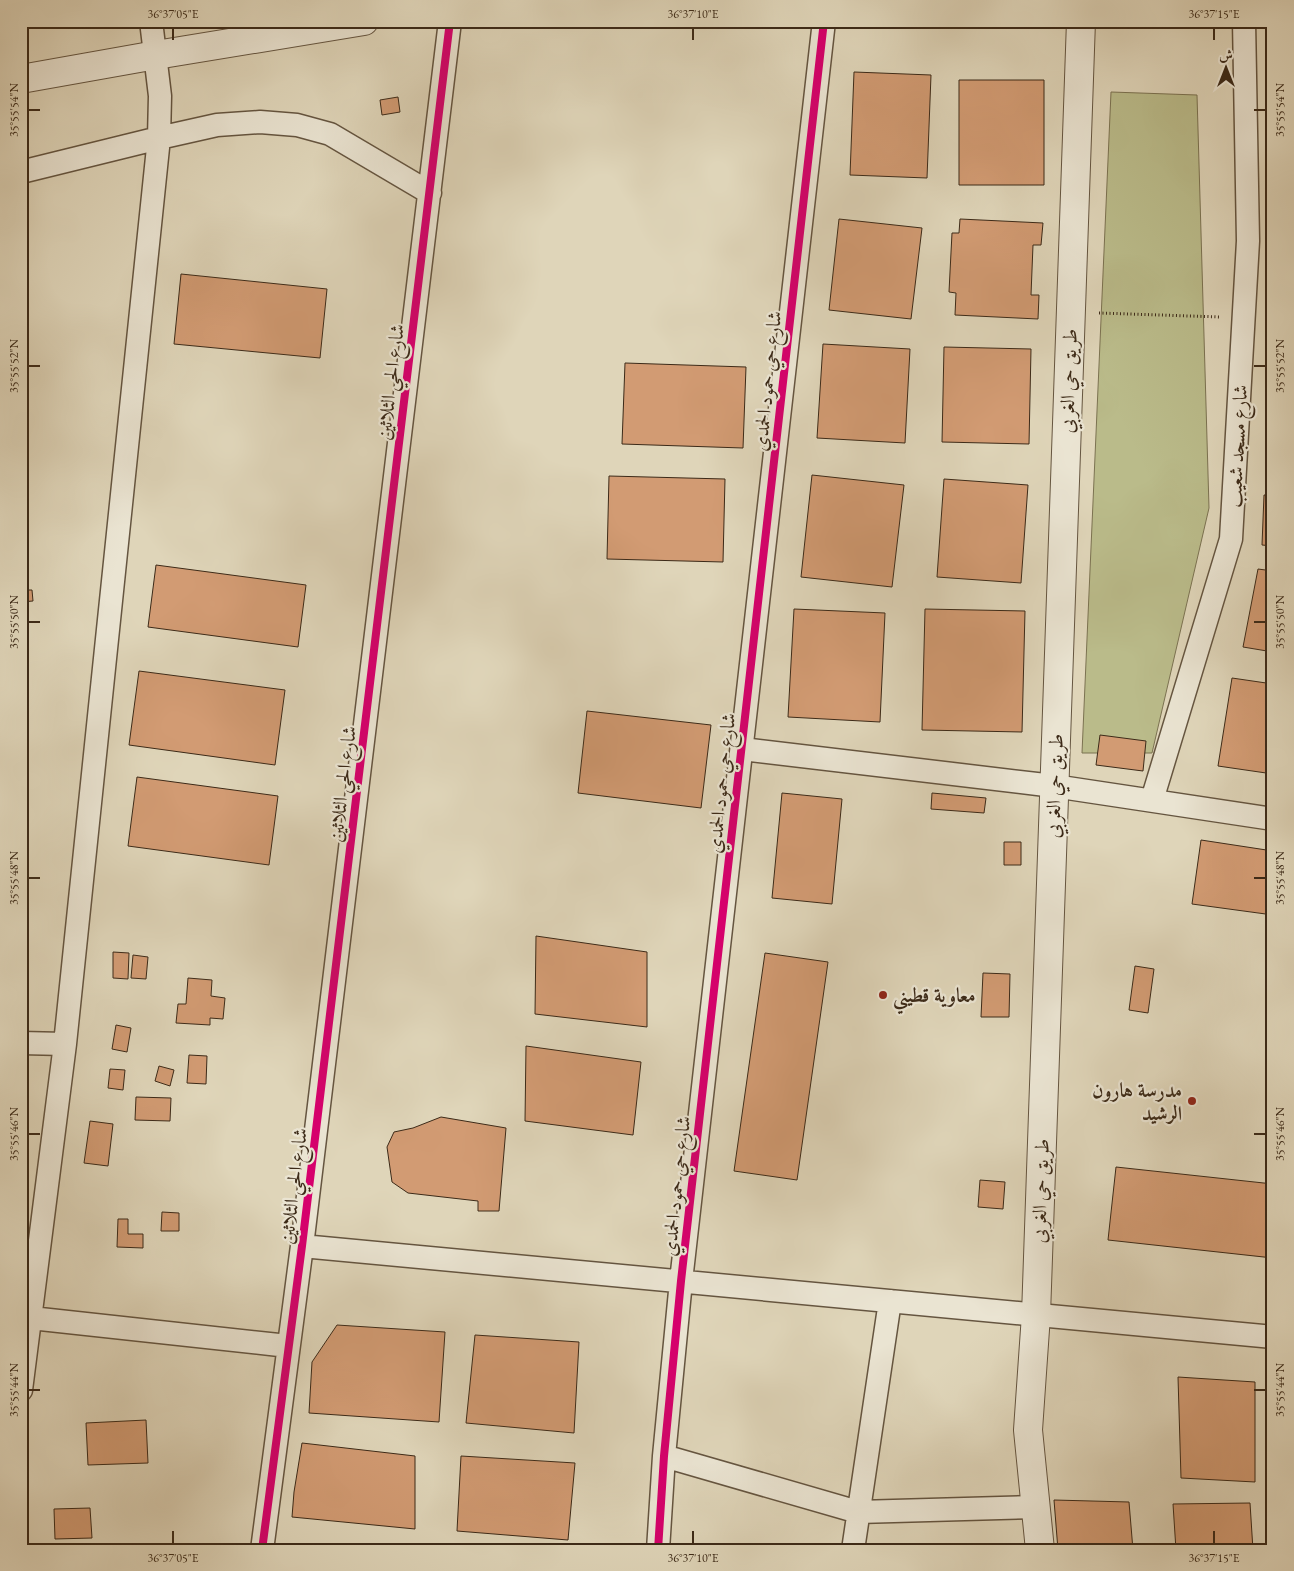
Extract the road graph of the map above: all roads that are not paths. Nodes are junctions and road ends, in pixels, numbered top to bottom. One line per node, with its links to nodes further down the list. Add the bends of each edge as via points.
1 (151, 21): 7 (street)
2 (364, 21): 7 (street)
3 (450, 21): 11 (street, شارع الحي الثلاثين)
4 (824, 21): 12 (street, شارع حي حمود الحمدي)
5 (1080, 21): 13 (street, طريق حي الغربي)
6 (1244, 21): 14 (street, شارع مسجد شعيب, via 1248,241 1232,539)
7 (156, 55): 8 (street); 9 (street, via 160,96)
8 (21, 79)
9 (159, 138): 10 (street); 11 (street, via 217,125 260,122 297,125 330,134); 17 (street)
10 (21, 172)
11 (430, 193): 18 (street, شارع الحي الثلاثين)
12 (742, 749): 13 (street); 19 (street, شارع حي حمود الحمدي)
13 (1054, 786): 14 (street); 22 (street, طريق حي الغربي)
14 (1152, 800): 15 (street)
15 (1273, 819)
16 (21, 1044): 17 (street)
17 (65, 1044): 20 (street)
18 (302, 1246): 19 (street); 25 (street, شارع الحي الثلاثين)
19 (681, 1281): 21 (street); 27 (street, شارع حي حمود الحمدي)
20 (28, 1288): 23 (street)
21 (890, 1301): 22 (street); 29 (street)
22 (1036, 1315): 24 (street); 28 (street, طريق حي الغربي, via 1028,1430)
23 (30, 1318): 25 (street); 26 (street)
24 (1273, 1337)
25 (288, 1346): 30 (street, شارع الحي الثلاثين)
26 (21, 1390)
27 (664, 1456): 29 (street); 31 (street, شارع حي حمود الحمدي)
28 (1036, 1507): 29 (street); 33 (street, طريق حي الغربي)
29 (858, 1512): 32 (street)
30 (262, 1550)
31 (658, 1550)
32 (853, 1550)
33 (1040, 1550)

